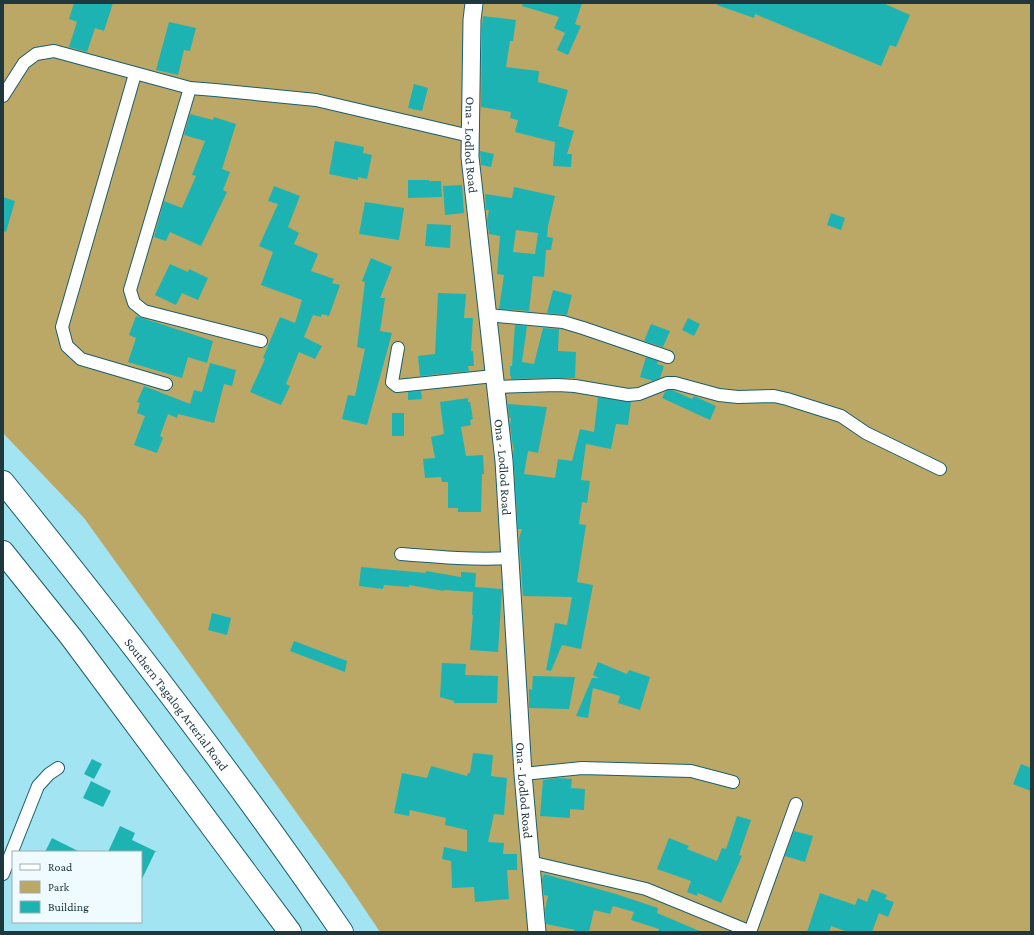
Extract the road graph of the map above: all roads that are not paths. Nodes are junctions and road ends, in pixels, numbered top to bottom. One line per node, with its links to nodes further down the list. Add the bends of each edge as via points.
1 (474, 3): 5 (main road, Ona - Lodlod Road)
2 (135, 74): 3 (street); 4 (street, via 54,51 36,54 24,63); 11 (street, via 62,327 67,346 81,359)
3 (190, 88): 5 (street, via 316,100); 7 (street, via 130,290 134,303 144,311)
4 (3, 96)
5 (470, 136): 6 (main road, Ona - Lodlod Road)
6 (487, 315): 9 (street, via 563,322); 10 (main road, Ona - Lodlod Road)
7 (261, 341)
8 (398, 348): 10 (street, via 392,382 397,386)
9 (668, 358)
10 (495, 381): 12 (street, via 563,386 628,395 675,383 719,395 774,396 841,416 866,434); 16 (main road, Ona - Lodlod Road, via 504,461)
11 (166, 384)
12 (940, 469)
13 (3, 482): 26 (highway, Southern Tagalog Arterial Road, via 218,757)
14 (3, 552): 25 (highway, via 71,637)
15 (402, 554): 16 (street, via 452,559)
16 (510, 558): 18 (main road, Ona - Lodlod Road)
17 (58, 768): 22 (street, via 38,786)
18 (523, 774): 19 (street, via 582,768 691,771); 23 (main road, Ona - Lodlod Road)
19 (733, 782)
20 (796, 804): 28 (street)
21 (12, 851): 24 (street)
22 (12, 851)
23 (530, 862): 27 (main road, Ona - Lodlod Road); 28 (street, via 646,889)
24 (3, 874)
25 (290, 932)
26 (342, 932)
27 (537, 932)
28 (751, 932)

